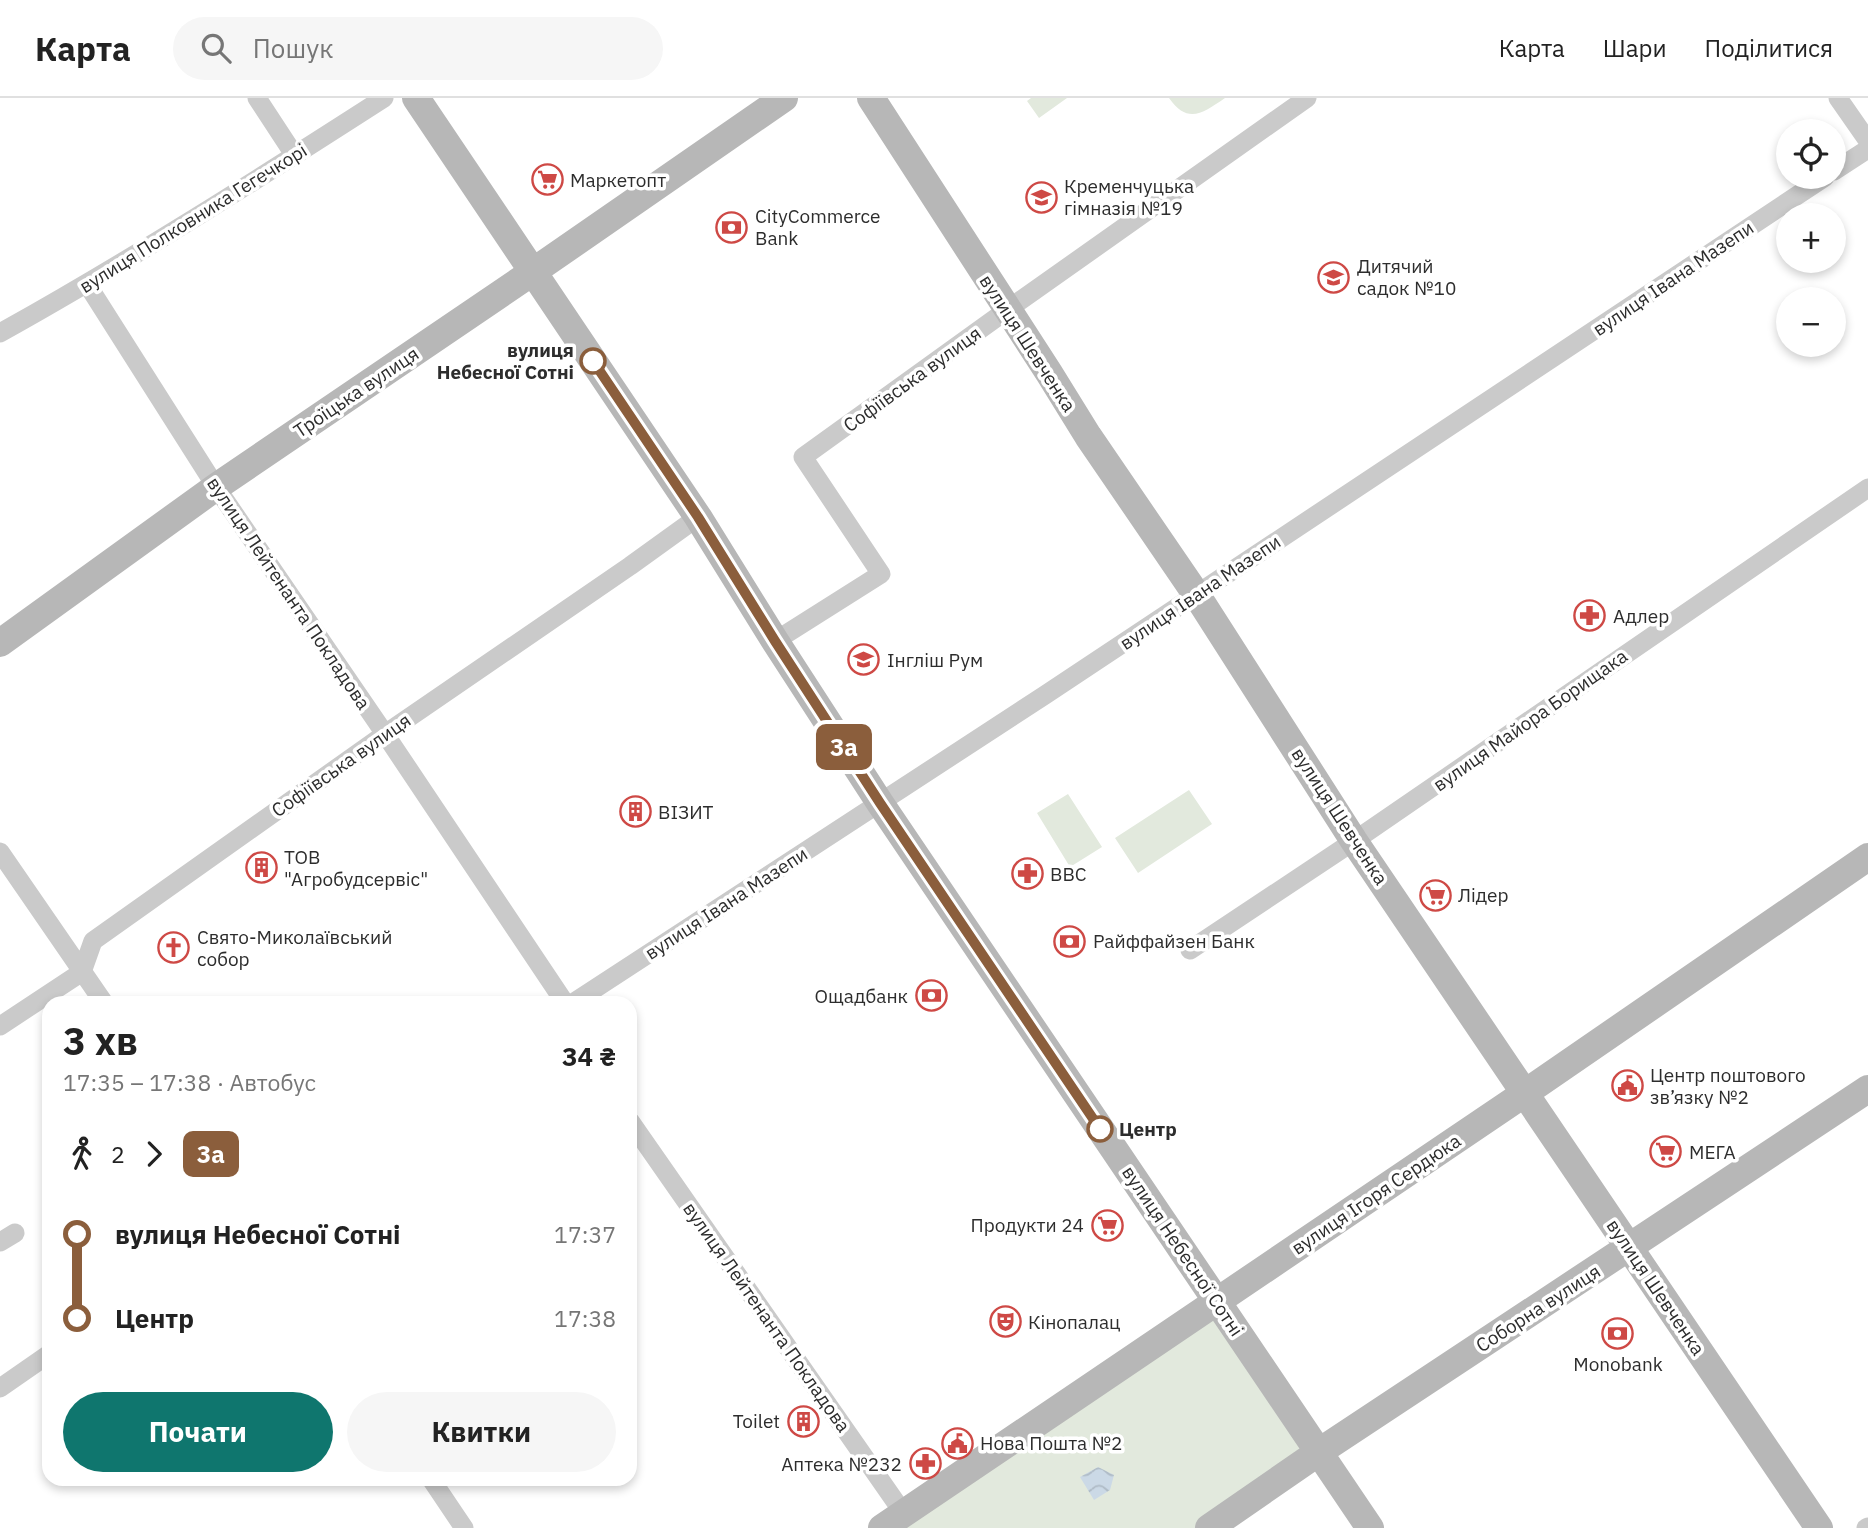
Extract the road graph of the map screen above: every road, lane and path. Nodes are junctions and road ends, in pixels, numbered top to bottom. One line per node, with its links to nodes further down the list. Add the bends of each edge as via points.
1 (257, 98): 10 (street)
2 (384, 98): 10 (street, вулиця Полковника Гегечкорі)
3 (416, 98): 13 (street, вулиця Небесної Сотні)
4 (784, 98): 13 (street, Троїцька вулиця)
5 (871, 98): 15 (street, вулиця Шевченка)
6 (1307, 98): 15 (street, Софіївська вулиця)
7 (1838, 98): 8 (street)
8 (1868, 141)
9 (1868, 149): 11 (street)
10 (295, 156): 14 (street, вулиця Полковника Гегечкорі)
11 (1846, 163)
12 (1807, 189): 20 (street, вулиця Івана Мазепи)
13 (534, 271): 17 (street, Троїцька вулиця); 19 (street, вулиця Небесної Сотні)
14 (87, 284): 16 (street, вулиця Полковника Гегечкорі); 17 (street, вулиця Лейтенанта Покладова)
15 (1007, 310): 20 (street, вулиця Шевченка); 21 (street, Софіївська вулиця, via 803,457 881,574)
16 (0, 333)
17 (216, 487): 22 (street, Троїцька вулиця); 23 (street, вулиця Лейтенанта Покладова)
18 (1868, 488): 25 (street, вулиця Майора Борищака)
19 (698, 517): 21 (street, вулиця Небесної Сотні); 23 (street, Софіївська вулиця)
20 (1196, 594): 24 (street, вулиця Івана Мазепи); 25 (street, вулиця Шевченка)
21 (775, 641): 24 (street, вулиця Небесної Сотні)
22 (0, 643)
23 (385, 734): 29 (street, Софіївська вулиця, via 93,942); 32 (street, вулиця Лейтенанта Покладова)
24 (880, 803): 33 (street, вулиця Івана Мазепи); 40 (street, вулиця Небесної Сотні)
25 (1354, 841): 28 (street, вулиця Майора Борищака); 37 (street, вулиця Шевченка)
26 (0, 852): 29 (street)
27 (1868, 857): 37 (street, вулиця Ігоря Сердюка)
28 (1190, 950)
29 (82, 972): 30 (street); 31 (street)
30 (46, 996)
31 (99, 996)
32 (560, 996)
33 (584, 996)
34 (42, 998): 35 (street)
35 (0, 1026)
36 (1868, 1089): 39 (street, Соборна вулиця)
37 (1525, 1093): 39 (street, вулиця Шевченка); 40 (street, вулиця Ігоря Сердюка)
38 (637, 1132): 45 (street, вулиця Лейтенанта Покладова)
39 (1629, 1247): 43 (street, Соборна вулиця); 49 (street, вулиця Шевченка)
40 (1217, 1302): 43 (street, вулиця Небесної Сотні); 45 (street, вулиця Ігоря Сердюка)
41 (42, 1359): 42 (street)
42 (0, 1388)
43 (1319, 1452): 47 (street, Соборна вулиця); 48 (street, вулиця Небесної Сотні)
44 (436, 1486): 46 (street)
45 (893, 1521)
46 (464, 1528)
47 (1209, 1528)
48 (1370, 1528)
49 (1819, 1528)

